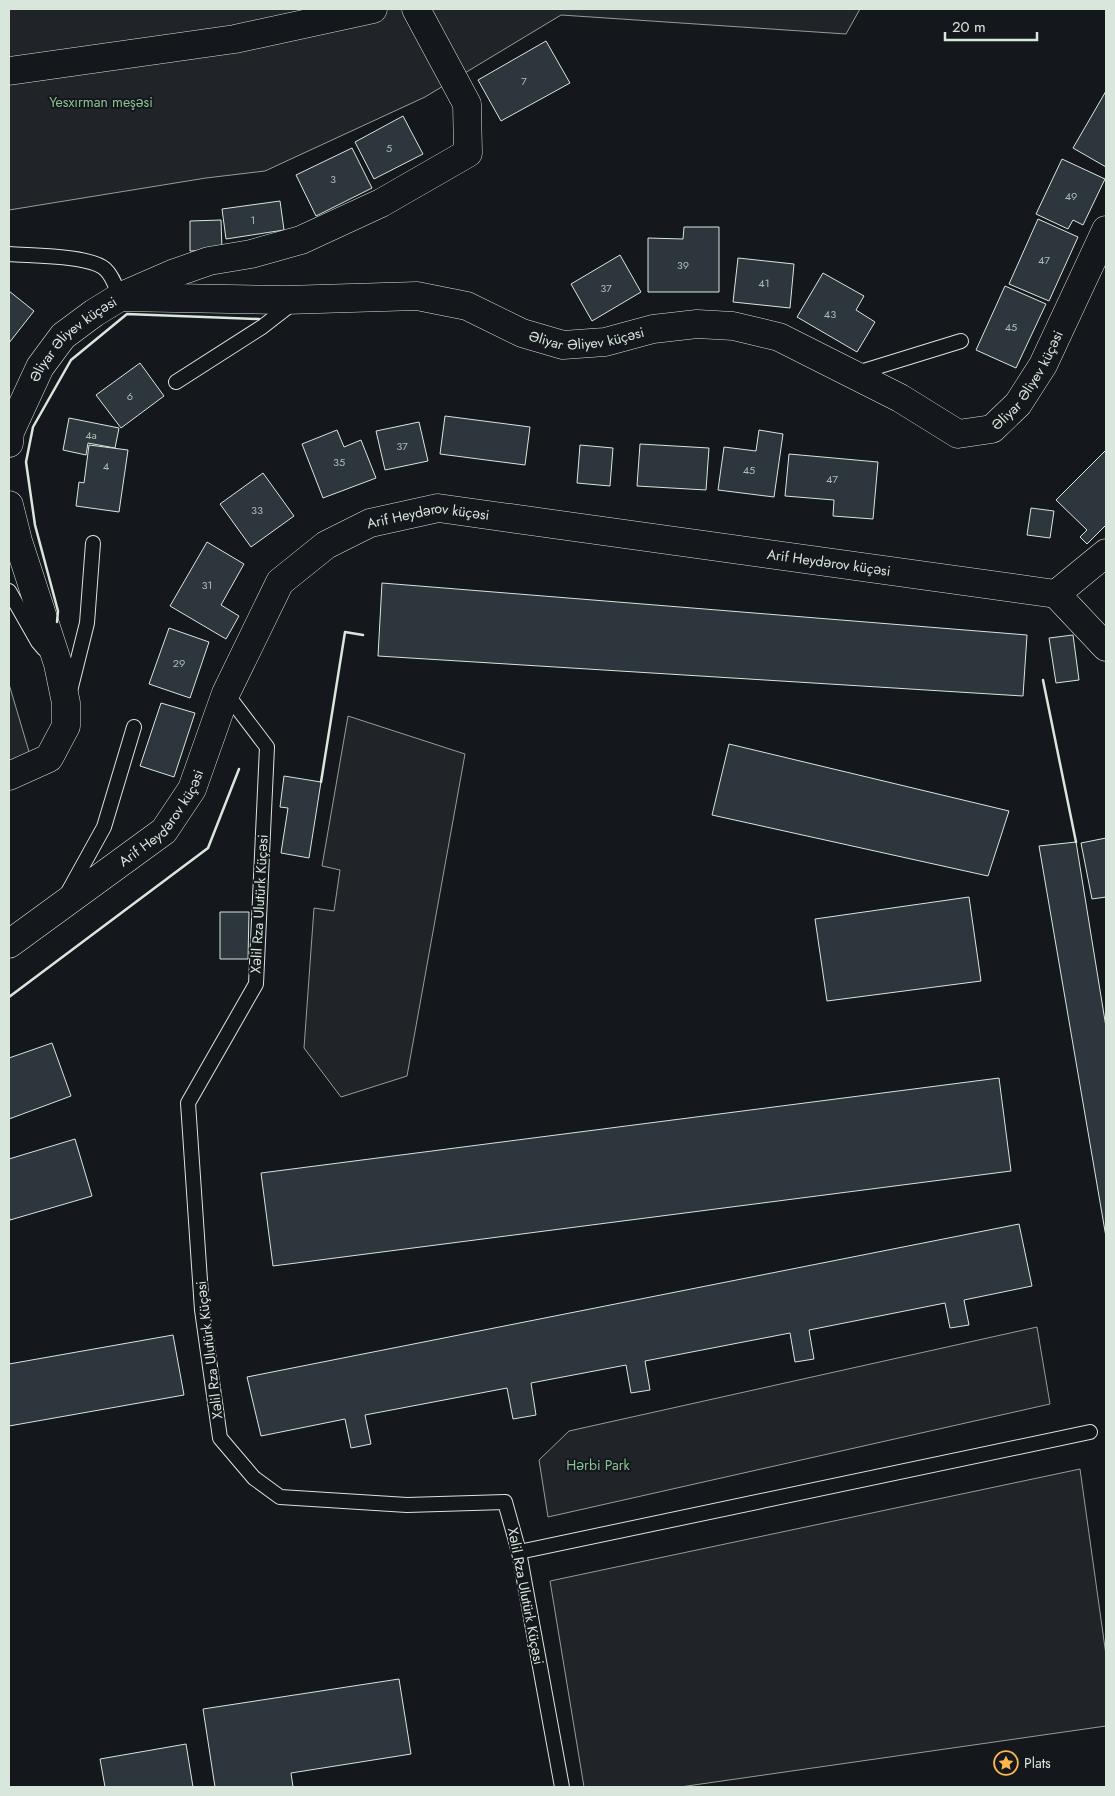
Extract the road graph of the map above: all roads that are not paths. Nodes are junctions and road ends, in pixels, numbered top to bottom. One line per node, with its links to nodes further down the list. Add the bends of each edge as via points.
1 (373, 9): 3 (street, via 235,39)
2 (416, 9): 6 (street, via 467,104 468,153 381,202 301,240 251,254 209,261)
3 (9, 71)
4 (1106, 230): 9 (street, Əliyar Əliyev küçəsi, via 1044,365 1018,404 992,430 958,434)
5 (9, 254): 6 (lane, via 91,262 105,269)
6 (120, 297): 7 (street, Əliyar Əliyev küçəsi); 11 (street, Əliyar Əliyev küçəsi, via 63,336 40,367 10,432)
7 (298, 299): 9 (street, Əliyar Əliyev küçəsi, via 418,296 467,306 522,333 563,345 605,342 653,329 697,324 733,326 778,337); 10 (lane, via 262,327)
8 (962, 341): 9 (lane)
9 (854, 374)
10 (176, 382)
11 (9, 443)
12 (9, 504): 18 (street)
13 (93, 542): 20 (lane, via 87,623)
14 (1106, 553): 16 (street)
15 (9, 591): 18 (lane, via 38,642)
16 (1056, 594): 17 (street); 19 (street, Arif Heydərov küçəsi, via 438,508 370,523 326,545 280,582)
17 (1106, 647)
18 (58, 664): 20 (street)
19 (226, 693): 23 (street, Arif Heydərov küçəsi, via 192,789 164,831); 26 (lane, Xəlil Rza Ulutürk Küçəsi, via 267,747 256,984 188,1103 202,1310 220,1438 254,1478 280,1497 406,1505 505,1502)
20 (66, 703): 22 (street, via 66,726 48,758)
21 (134, 727): 23 (lane, via 104,827)
22 (9, 776)
23 (59, 907): 24 (street, Arif Heydərov küçəsi)
24 (9, 944)
25 (1090, 1432): 26 (lane)
26 (519, 1552): 27 (lane, Xəlil Rza Ulutürk Küçəsi)
27 (562, 1787)

